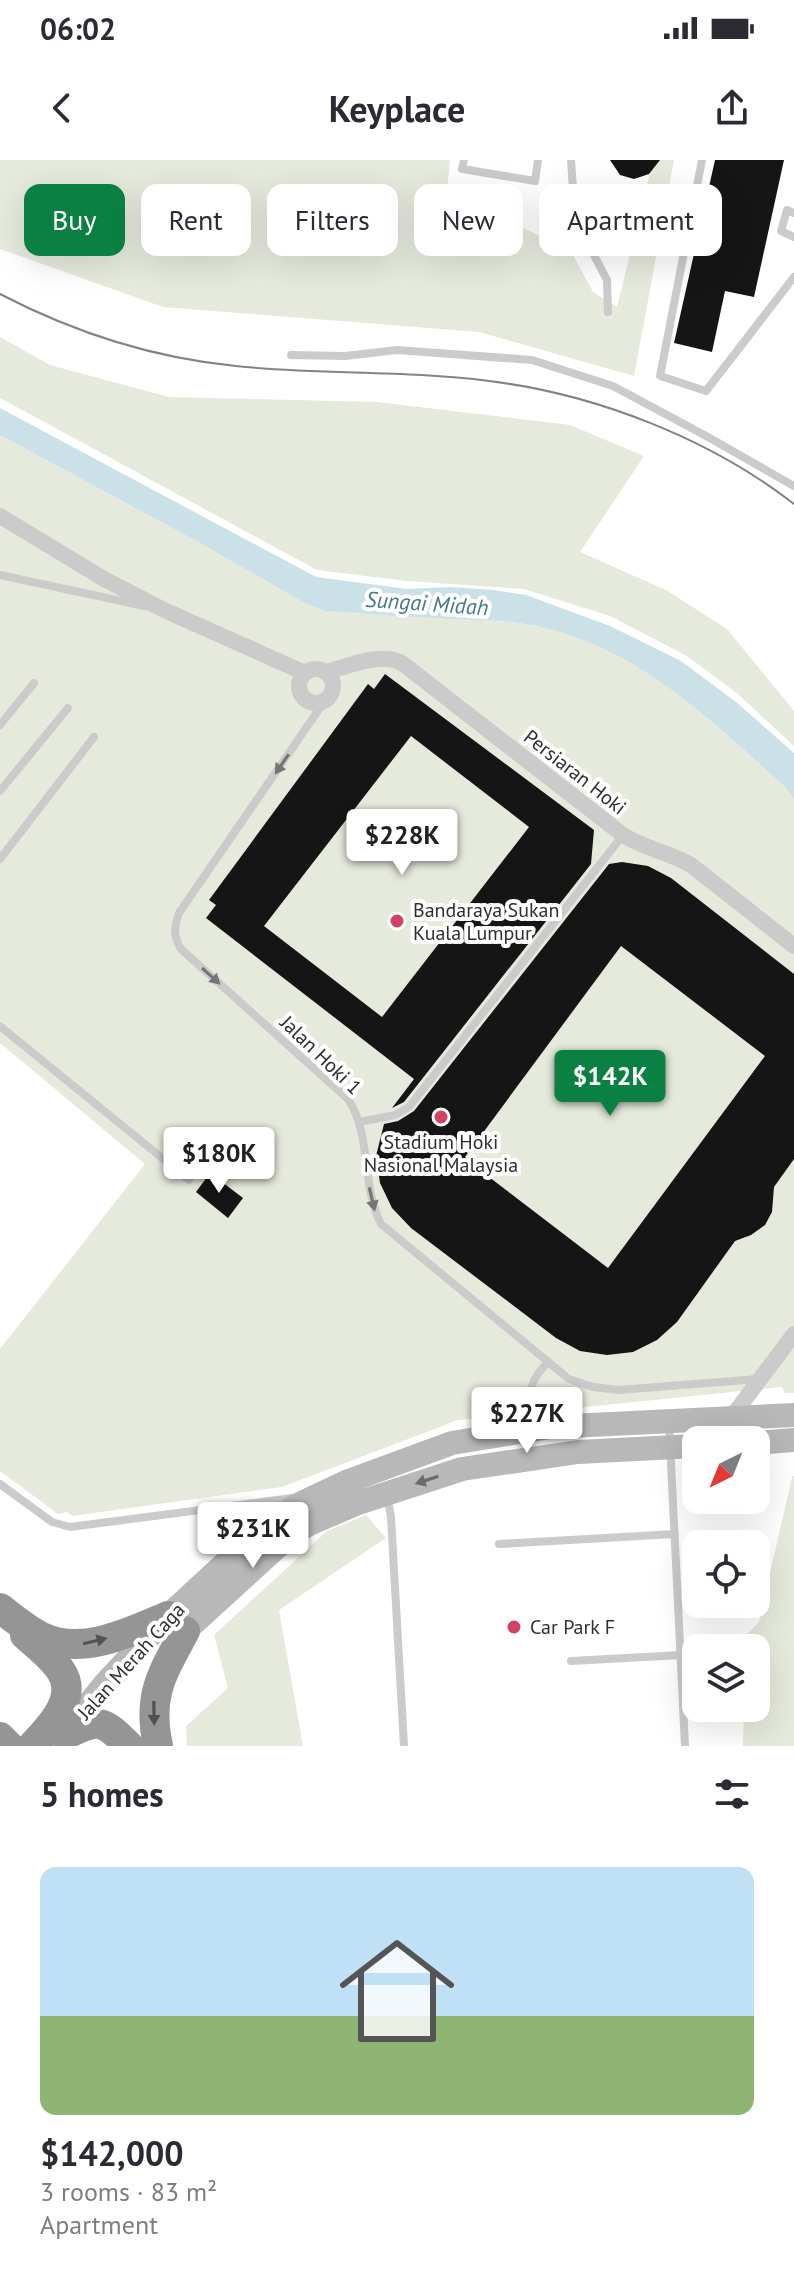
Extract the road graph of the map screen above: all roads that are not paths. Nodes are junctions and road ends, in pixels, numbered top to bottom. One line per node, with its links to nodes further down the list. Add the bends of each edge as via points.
1 (464, 160): 2 (lane, via 462,169 535,181)
2 (538, 160)
3 (571, 160): 8 (lane, via 575,219 607,280)
4 (702, 160): 7 (lane, via 660,376 706,391)
5 (794, 213): 6 (lane, via 787,210 781,231)
6 (794, 237)
7 (794, 277)
8 (608, 312)
9 (291, 355): 10 (lane, via 397,350 532,360 613,386)
10 (794, 486)
11 (0, 516): 13 (street)
12 (0, 575): 13 (lane)
13 (164, 610): 15 (street)
14 (325, 672): 15 (street); 17 (street, via 332,686); 22 (street, Persiaran Hoki, via 394,659)
15 (305, 673): 17 (street, via 302,696 311,702)
16 (34, 683): 19 (lane)
17 (326, 699): 26 (lane, Jalan Hoki 1, one-way to 26, via 179,913 175,939 339,1089)
18 (68, 708): 21 (lane)
19 (0, 725)
20 (94, 737): 23 (lane)
21 (0, 791)
22 (623, 835): 24 (street, Persiaran Hoki, via 691,865); 26 (lane, via 409,1107)
23 (0, 859)
24 (794, 946)
25 (0, 1026): 27 (lane)
26 (359, 1122): 29 (lane, Jalan Hoki 1, one-way to 29, via 372,1202 381,1224)
27 (189, 1180)
28 (794, 1334): 30 (street)
29 (548, 1362): 30 (lane, Jalan Hoki 1, via 579,1384 605,1389); 34 (lane, via 532,1381)
30 (760, 1379): 32 (street)
31 (794, 1415): 32 (street, Jalan Merah Caga)
32 (730, 1419): 33 (street, Jalan Merah Caga)
33 (669, 1422): 34 (street, Jalan Merah Caga); 38 (lane)
34 (532, 1430): 39 (street, Jalan Merah Caga, via 452,1443)
35 (794, 1440): 36 (street)
36 (770, 1442)
37 (682, 1447): 38 (street, Jalan Merah Caga)
38 (670, 1448): 39 (street, Jalan Merah Caga, one-way to 39, via 578,1452); 42 (lane)
39 (383, 1482): 41 (street, Jalan Merah Caga); 45 (street, Jalan Merah Caga, via 309,1524); 54 (lane, via 391,1517)
40 (0, 1484): 41 (lane, via 52,1522 70,1527)
41 (318, 1495): 45 (street, Jalan Merah Caga, via 248,1542)
42 (675, 1534): 43 (lane); 46 (lane)
43 (499, 1544)
44 (0, 1610): 45 (highway, one-way to 45, via 42,1637 70,1646); 51 (highway, via 64,1677 65,1701 54,1724)
45 (177, 1623): 49 (street, Jalan Merah Caga, via 104,1685); 53 (highway, one-way to 53, via 154,1699)
46 (681, 1655): 47 (lane); 55 (lane)
47 (571, 1661)
48 (0, 1737): 50 (highway)
49 (59, 1740): 52 (highway, via 99,1722)
50 (9, 1746)
51 (32, 1746)
52 (129, 1746)
53 (158, 1746)
54 (404, 1746)
55 (685, 1746)

